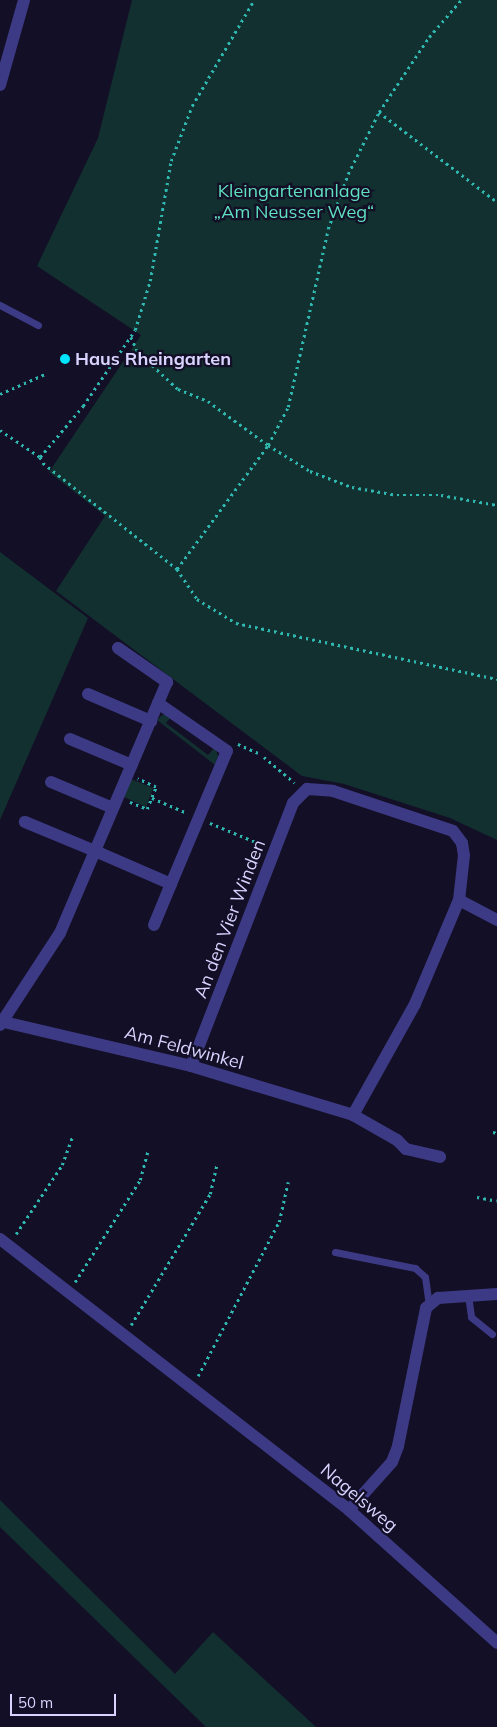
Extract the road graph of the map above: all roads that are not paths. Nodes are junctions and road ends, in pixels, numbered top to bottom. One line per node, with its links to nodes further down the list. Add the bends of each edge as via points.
1 (24, 0): 2 (street)
2 (4, 56): 3 (street)
3 (0, 85)
4 (0, 306): 5 (lane)
5 (38, 325)
6 (118, 648): 8 (street, via 167,682)
7 (88, 694): 9 (street)
8 (158, 703): 9 (street); 16 (street, via 226,751)
9 (151, 721): 11 (street)
10 (70, 739): 11 (street)
11 (130, 770): 13 (street)
12 (51, 782): 13 (street)
13 (116, 803): 15 (street)
14 (25, 822): 15 (street)
15 (95, 850): 16 (street); 20 (street, via 60,933)
16 (171, 884): 19 (street)
17 (459, 900): 18 (street); 21 (street, An den Vier Winden, via 464,855 462,842 453,831 333,791 304,790 293,803); 22 (street, via 415,1004)
18 (497, 920)
19 (154, 925)
20 (2, 1023): 21 (street, Am Feldwinkel)
21 (191, 1066): 22 (street, Am Feldwinkel)
22 (353, 1116): 23 (street, Am Feldwinkel, via 397,1140 406,1149)
23 (440, 1157)
24 (4, 1242): 30 (street, Nagelsweg)
25 (335, 1252): 28 (lane, via 415,1268 425,1278)
26 (497, 1294): 27 (street)
27 (468, 1296): 28 (street, via 438,1298); 29 (lane, via 471,1317)
28 (429, 1304): 30 (street, via 392,1462)
29 (492, 1334)
30 (349, 1510): 31 (street, Nagelsweg)
31 (497, 1643)

